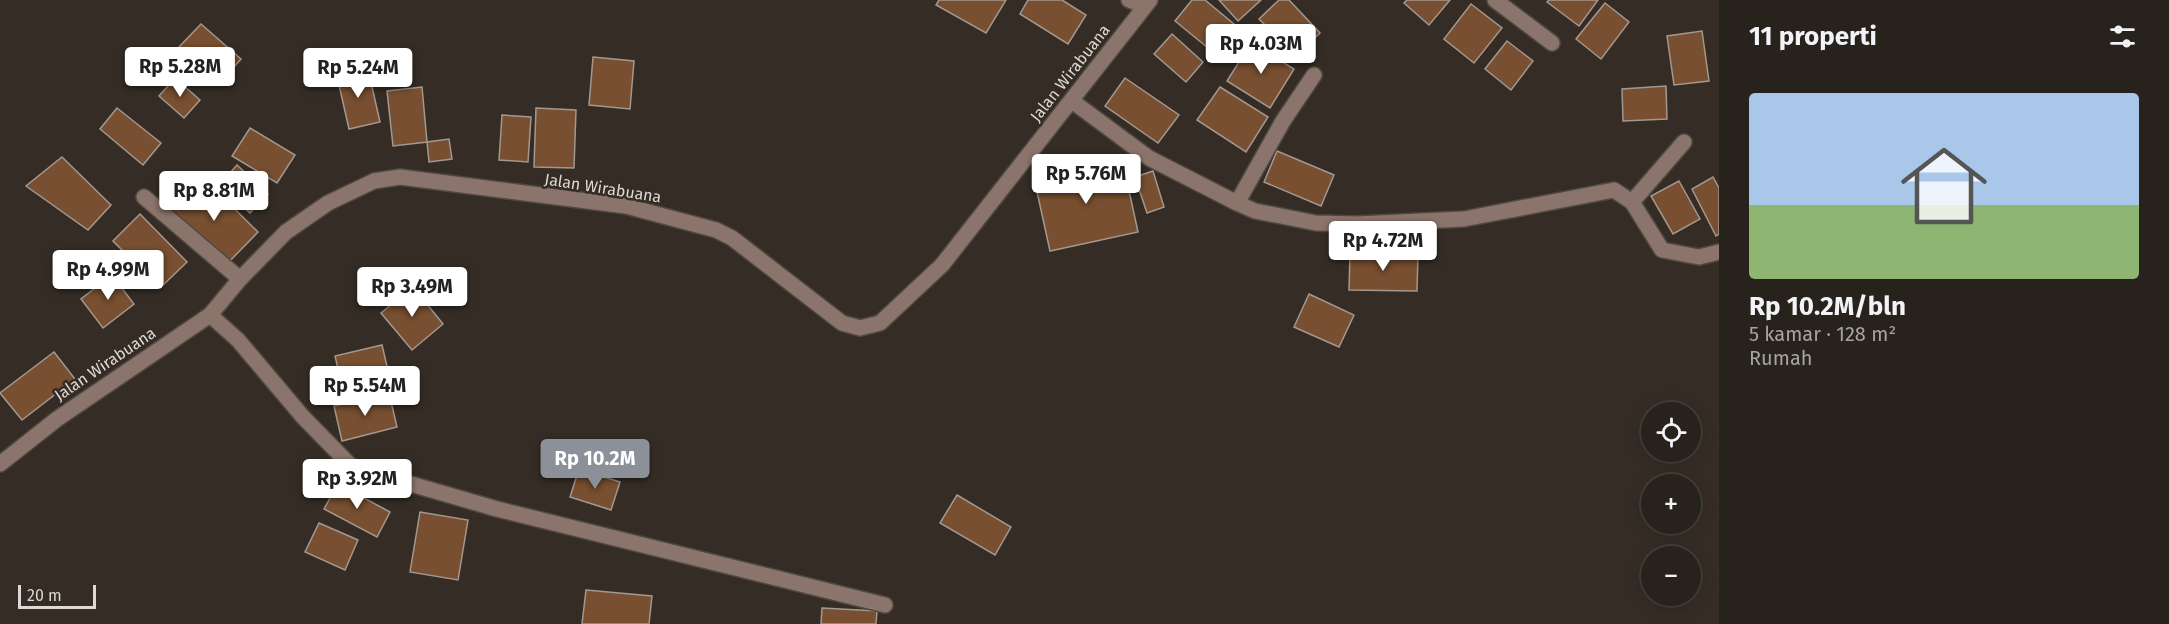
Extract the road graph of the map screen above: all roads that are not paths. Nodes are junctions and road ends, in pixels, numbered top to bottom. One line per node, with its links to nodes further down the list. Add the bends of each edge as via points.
1 (1129, 0): 3 (street)
2 (1495, 0): 4 (street)
3 (1148, 3): 6 (street, Jalan Wirabuana)
4 (1552, 43)
5 (1314, 75): 10 (street)
6 (1072, 101): 10 (street, via 1149,158); 12 (street, Jalan Wirabuana, via 942,265 880,323 860,328 842,323 717,230 626,207 400,177 374,181 316,210 286,231)
7 (1684, 142): 9 (street)
8 (144, 197): 12 (street)
9 (1632, 202): 10 (street, via 1614,190 1600,191 1464,219 1357,224 1316,222 1255,211); 11 (street, via 1662,249 1699,257)
10 (1237, 203)
11 (1719, 252)
12 (240, 279): 13 (street, Jalan Wirabuana)
13 (210, 315): 14 (street, Jalan Wirabuana, via 57,419); 15 (street, via 238,340 318,434 352,467 497,509)
14 (0, 464)
15 (885, 605)

